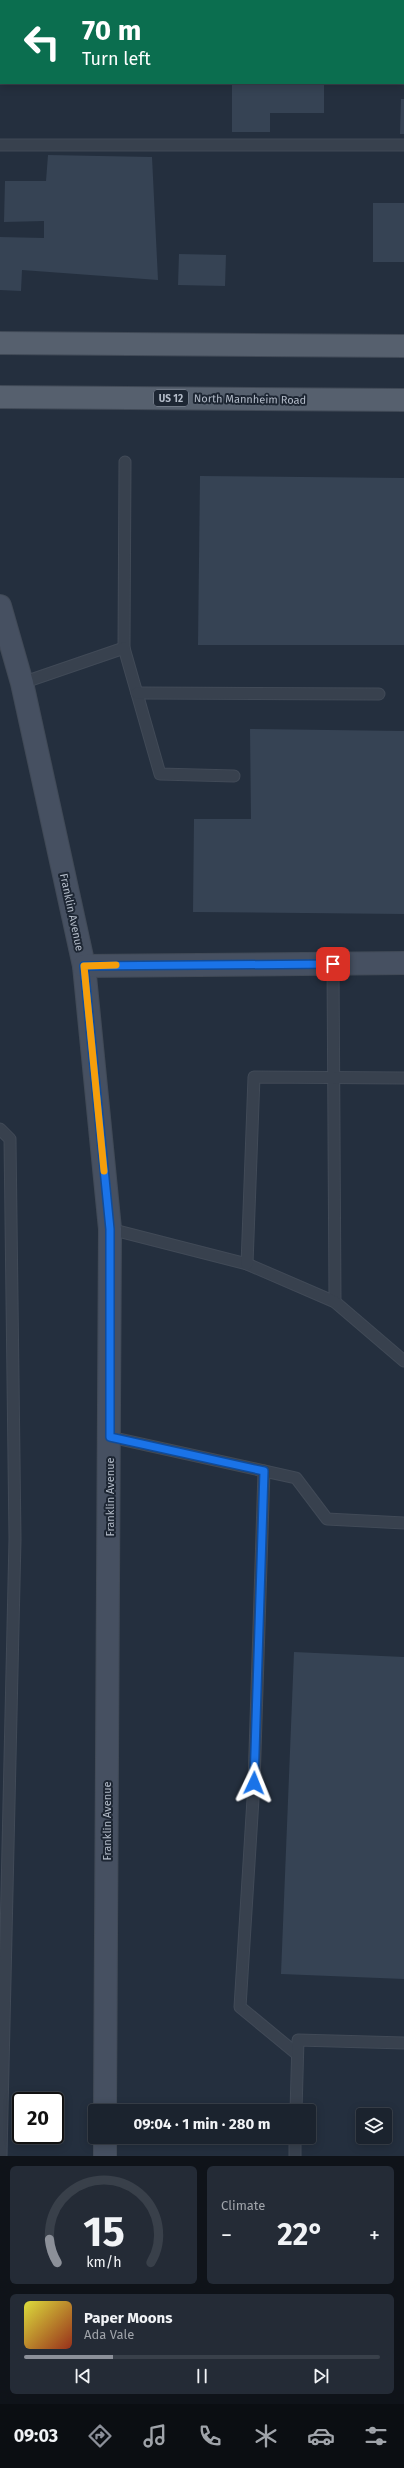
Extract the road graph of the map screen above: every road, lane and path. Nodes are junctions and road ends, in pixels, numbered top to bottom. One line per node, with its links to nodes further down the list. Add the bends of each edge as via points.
1 (0, 145): 2 (lane)
2 (404, 145)
3 (0, 343): 4 (main road)
4 (404, 346)
5 (0, 397): 6 (main road, North Mannheim Road / US 12)
6 (404, 400)
7 (125, 462): 9 (lane)
8 (0, 606): 10 (main road, Franklin Avenue)
9 (124, 648): 10 (lane); 11 (lane)
10 (22, 683): 16 (main road, Franklin Avenue)
11 (137, 692): 12 (lane); 13 (lane, via 160,774)
12 (379, 694)
13 (234, 776)
14 (404, 963): 15 (main road)
15 (333, 964): 16 (main road); 17 (lane)
16 (84, 966): 20 (main road, Franklin Avenue)
17 (334, 1078): 18 (lane); 21 (lane, via 254,1077); 22 (lane)
18 (404, 1078)
19 (0, 1129): 33 (lane, via 10,1140 15,1539)
20 (110, 1229): 21 (lane); 24 (main road, Franklin Avenue)
21 (247, 1264): 22 (lane)
22 (335, 1302): 23 (lane)
23 (404, 1361)
24 (110, 1437): 25 (lane); 29 (main road, Franklin Avenue)
25 (264, 1471): 26 (lane, via 296,1478 327,1519); 28 (lane, via 254,1783 240,2007)
26 (404, 1524)
27 (404, 2043): 28 (lane, via 298,2040)
28 (297, 2054): 30 (lane)
29 (105, 2104)
30 (296, 2104)
31 (105, 2144): 34 (main road)
32 (295, 2144): 35 (lane)
33 (1, 2156)
34 (105, 2156)
35 (294, 2156)

